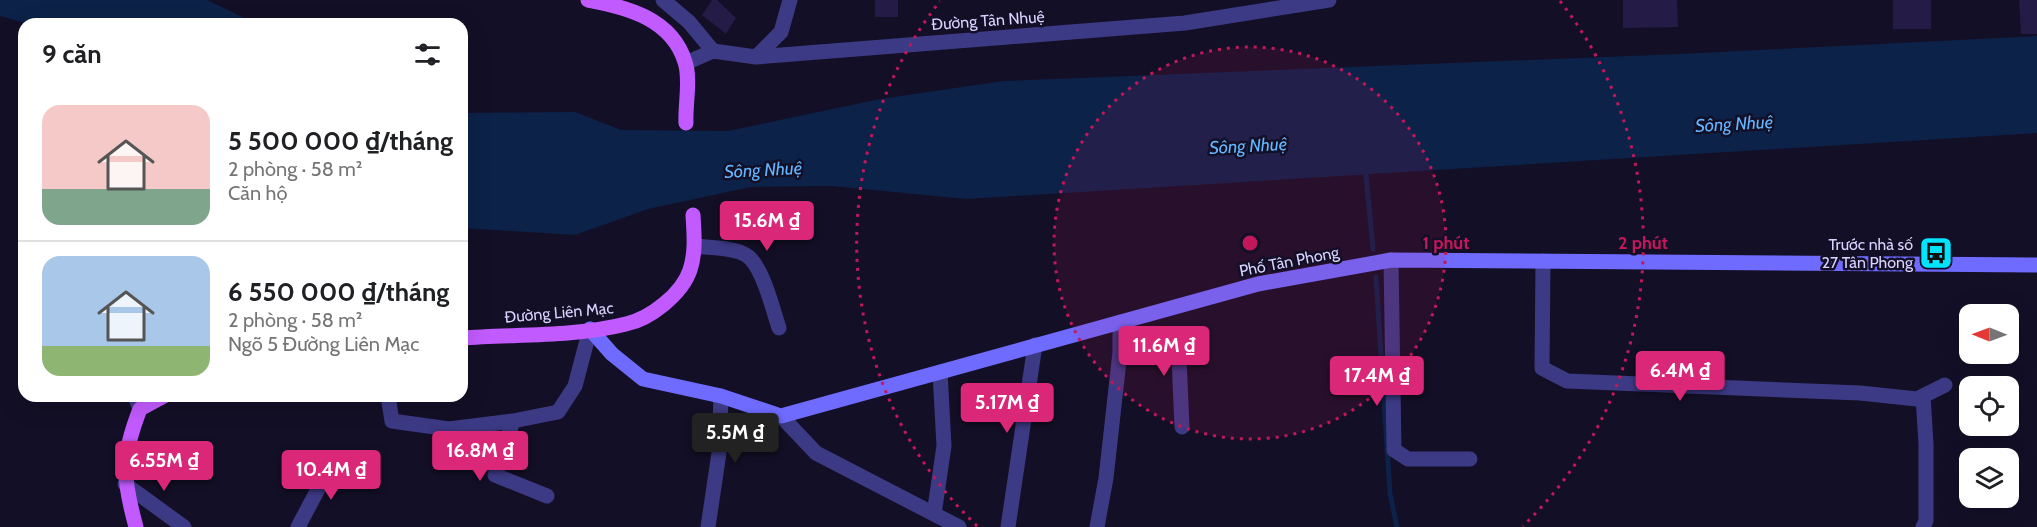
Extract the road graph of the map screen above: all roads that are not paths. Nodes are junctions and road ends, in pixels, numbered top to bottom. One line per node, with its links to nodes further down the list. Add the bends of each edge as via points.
1 (588, 0): 9 (main road, via 623,6 650,19 672,36)
2 (663, 0): 7 (street, via 689,22)
3 (790, 0): 8 (street, via 781,32)
4 (1220, 0): 6 (street)
5 (1329, 0): 6 (street, Đường Tân Nhuệ)
6 (1224, 16): 8 (street, Đường Tân Nhuệ, via 1185,23)
7 (713, 51): 8 (street, Đường Tân Nhuệ); 9 (street)
8 (756, 57)
9 (686, 63): 10 (main road)
10 (686, 123)
11 (693, 215): 12 (main road, Đường Liên Mạc)
12 (695, 246): 17 (street, via 748,255 770,298); 18 (main road, Đường Liên Mạc, via 690,272 663,306 628,324)
13 (1391, 260): 14 (street, Phố Tân Phong); 16 (street, Phố Tân Phong, via 1257,284); 32 (street, via 1394,450 1408,459)
14 (1544, 261): 15 (street, Phố Tân Phong); 25 (street, via 1542,368 1567,381 1860,393 1917,399)
15 (2037, 265)
16 (1120, 322): 20 (street, Phố Tân Phong); 21 (street)
17 (779, 328)
18 (590, 329): 19 (main road, Đường Liên Mạc); 24 (street, via 612,354 643,379); 29 (street, via 574,386 558,411)
19 (468, 338)
20 (1035, 345): 22 (street, Phố Tân Phong); 41 (street)
21 (1120, 352): 30 (street, via 1179,358); 42 (street)
22 (940, 372): 28 (street, Phố Tân Phong); 35 (street, via 944,446)
23 (1945, 386): 25 (street)
24 (721, 396): 28 (street); 39 (street, via 719,453)
25 (1923, 396): 43 (street)
26 (138, 402): 33 (main road, via 128,441)
27 (389, 402): 29 (street, via 392,421 448,429)
28 (781, 416): 35 (street, via 816,453)
29 (513, 421): 34 (street, via 495,476)
30 (1182, 427)
31 (334, 459): 38 (street)
32 (1470, 459)
33 (124, 484): 36 (main road); 37 (street)
34 (547, 496)
35 (934, 514): 40 (street)
36 (136, 527)
37 (184, 527)
38 (298, 527)
39 (708, 527)
40 (959, 527)
41 (1008, 527)
42 (1097, 527)
43 (1923, 527)

